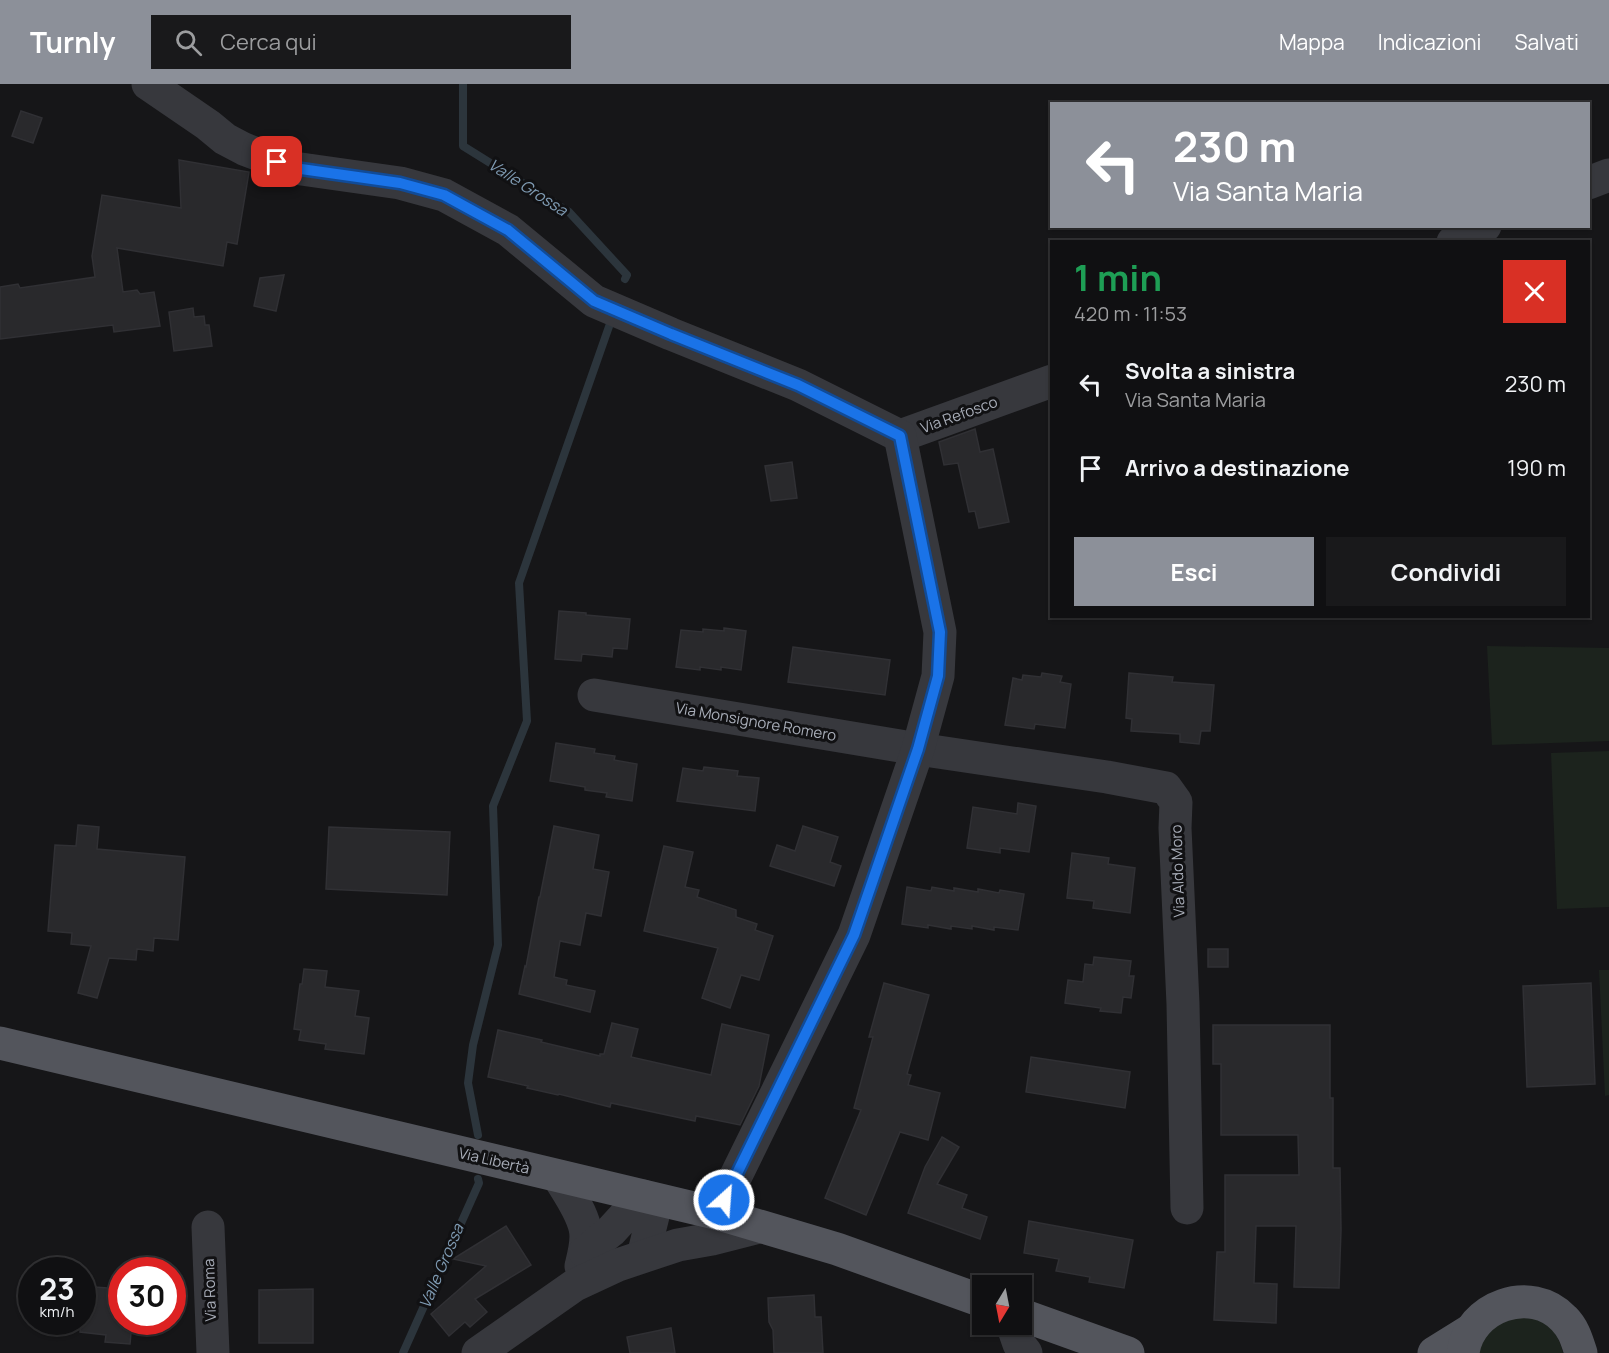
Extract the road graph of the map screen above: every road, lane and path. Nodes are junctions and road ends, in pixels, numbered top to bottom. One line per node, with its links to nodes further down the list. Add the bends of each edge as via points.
1 (148, 84): 7 (street, via 225,139 294,168 400,183 444,195 508,230 594,301 798,385)
2 (1609, 175): 3 (street)
3 (1590, 182)
4 (1481, 228): 5 (street)
5 (1457, 240)
6 (1050, 382): 7 (street, Via Refosco)
7 (900, 436): 9 (street, via 940,632 938,676)
8 (594, 694): 9 (street, Via Monsignore Romero)
9 (918, 749): 13 (street, Via Aldo Moro, via 1166,788 1176,802); 14 (street, via 854,935)
10 (0, 1043): 11 (main road, Via Libertà)
11 (558, 1176): 12 (main road, Via Libertà); 17 (street, via 585,1228)
12 (643, 1196): 14 (main road, Via Libertà); 17 (street); 18 (street, via 653,1216)
13 (1187, 1208)
14 (718, 1215): 16 (main road, Via Libertà)
15 (208, 1227): 25 (street, Via Roma)
16 (759, 1227): 18 (street); 20 (main road, Via Libertà, via 837,1249)
17 (585, 1252): 19 (street)
18 (643, 1256): 19 (street)
19 (575, 1285): 26 (street)
20 (972, 1296)
21 (1032, 1319): 28 (main road)
22 (1016, 1335): 27 (street)
23 (1467, 1341): 24 (main road, via 1480,1318 1493,1309 1511,1302 1531,1302 1550,1308 1564,1319); 29 (main road)
24 (1578, 1343): 30 (main road)
25 (213, 1353)
26 (478, 1353)
27 (1026, 1353)
28 (1128, 1353)
29 (1434, 1353)
30 (1607, 1353)

